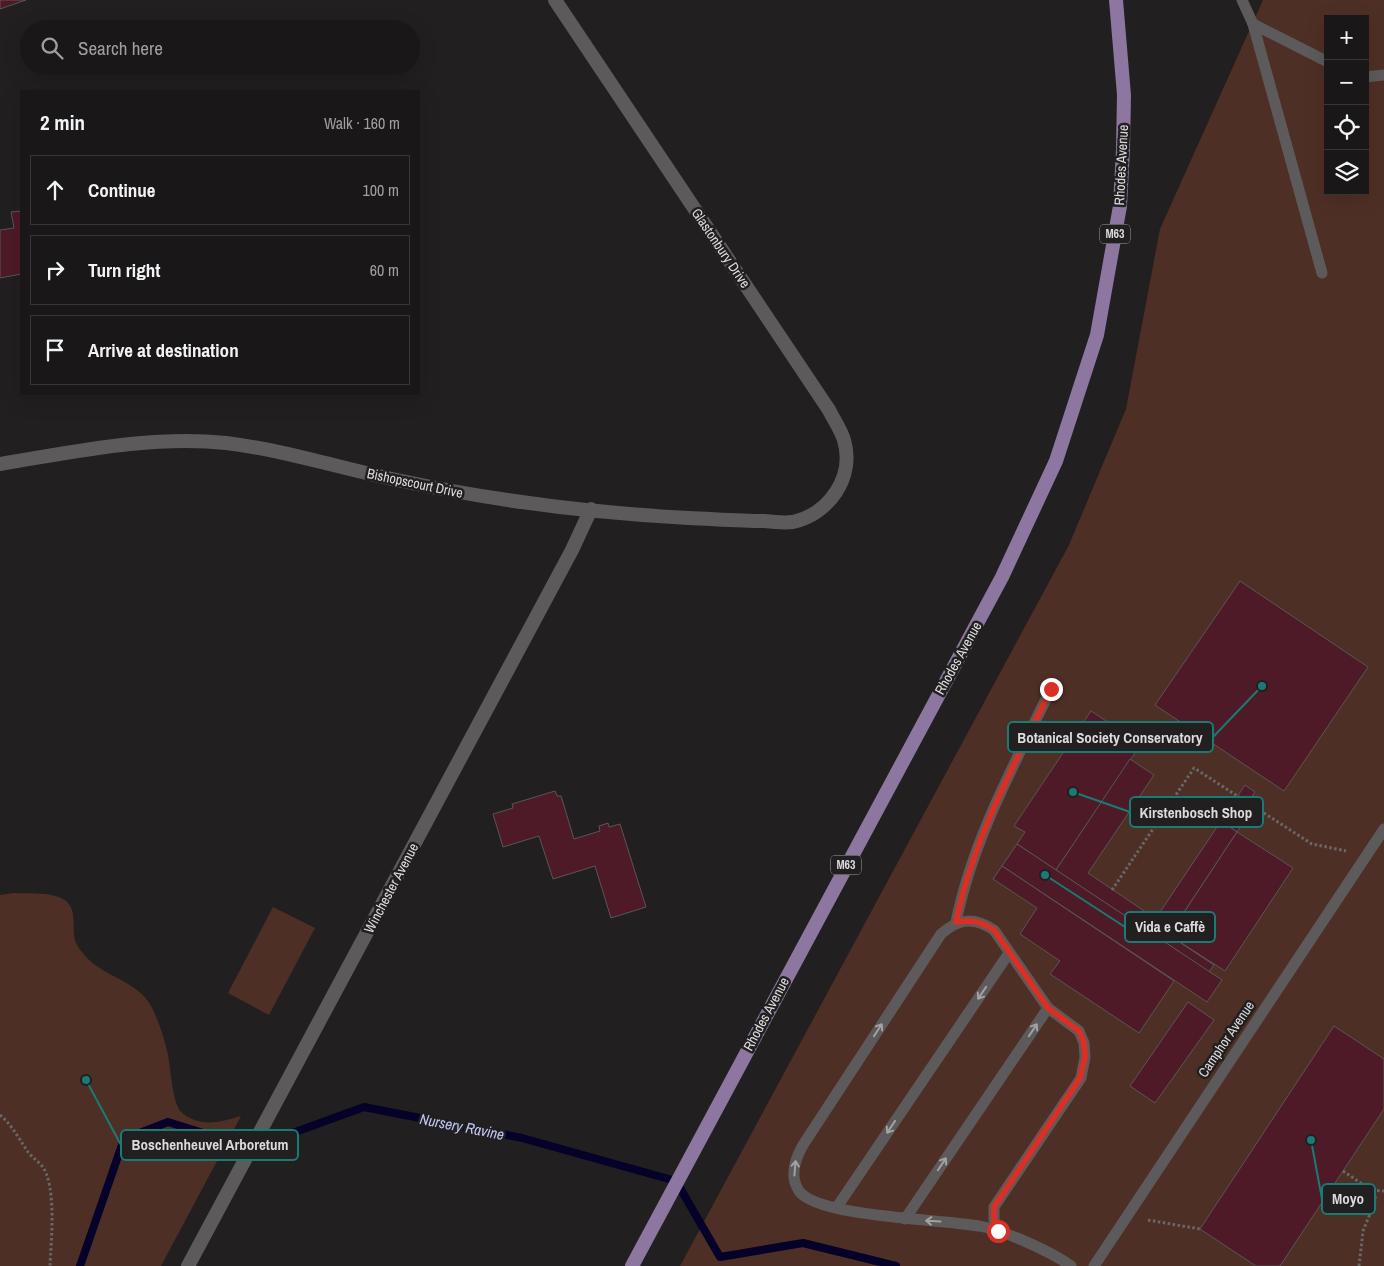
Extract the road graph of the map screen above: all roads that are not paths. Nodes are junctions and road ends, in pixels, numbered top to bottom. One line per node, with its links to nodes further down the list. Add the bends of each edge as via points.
1 (556, 0): 10 (street, Glastonbury Drive, via 829,410 844,439 847,463 841,483)
2 (1116, 0): 23 (main road, Rhodes Avenue / M63, via 1124,94 1120,206 1097,335 1056,461 1002,578)
3 (1242, 0): 4 (lane)
4 (1253, 24): 5 (lane); 8 (lane)
5 (1324, 60)
6 (1384, 75): 7 (lane)
7 (1369, 77)
8 (1322, 273)
9 (0, 464): 11 (street, Bishopscourt Drive, via 114,445 224,443 488,499)
10 (829, 504): 11 (street, Bishopscourt Drive, via 791,522 674,517)
11 (591, 509): 22 (street, Winchester Avenue)
12 (1051, 689): 14 (lane, via 974,854)
13 (1384, 829): 25 (lane, Camphor Avenue)
14 (956, 922): 15 (lane, via 970,920 983,923 994,930); 17 (lane, one-way to 14, via 813,1201 800,1191 794,1174 796,1157 941,934)
15 (1010, 953): 16 (lane); 17 (lane, one-way to 17)
16 (1048, 1008): 18 (lane, via 1079,1031 1084,1043 1085,1067); 19 (lane, one-way to 16)
17 (836, 1207): 19 (lane)
18 (994, 1207): 20 (lane, via 977,1220); 21 (lane)
19 (905, 1219): 20 (lane, one-way to 19)
20 (960, 1222): 21 (lane)
21 (998, 1231): 24 (lane, via 1049,1253)
22 (188, 1266)
23 (632, 1266)
24 (1070, 1266)
25 (1094, 1266)

